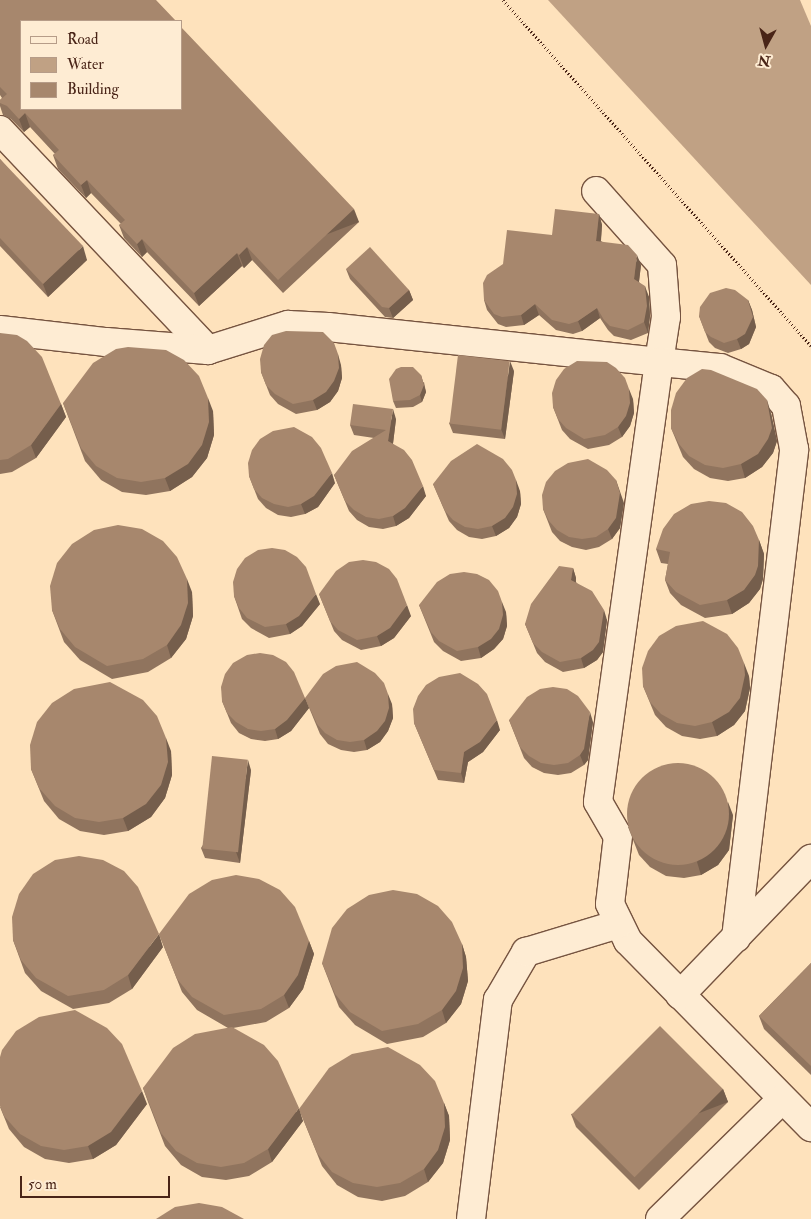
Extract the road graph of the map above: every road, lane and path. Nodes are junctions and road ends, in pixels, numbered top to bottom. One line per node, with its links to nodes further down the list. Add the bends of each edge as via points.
1 (502, 0): 5 (path)
2 (0, 130): 6 (lane)
3 (596, 191): 7 (lane, via 662,265 666,317)
4 (0, 330): 6 (lane)
5 (811, 346)
6 (208, 350): 7 (lane, via 288,325 328,326)
7 (659, 362): 9 (lane, via 598,802 618,836 610,904); 10 (lane, via 720,368 771,389 786,406 794,448)
8 (811, 860): 10 (lane)
9 (619, 924): 11 (lane, via 628,941); 14 (lane, via 526,952 498,1000)
10 (736, 938): 11 (lane)
11 (680, 995): 12 (lane)
12 (782, 1100): 13 (lane); 15 (lane)
13 (811, 1127)
14 (471, 1219)
15 (660, 1219)

